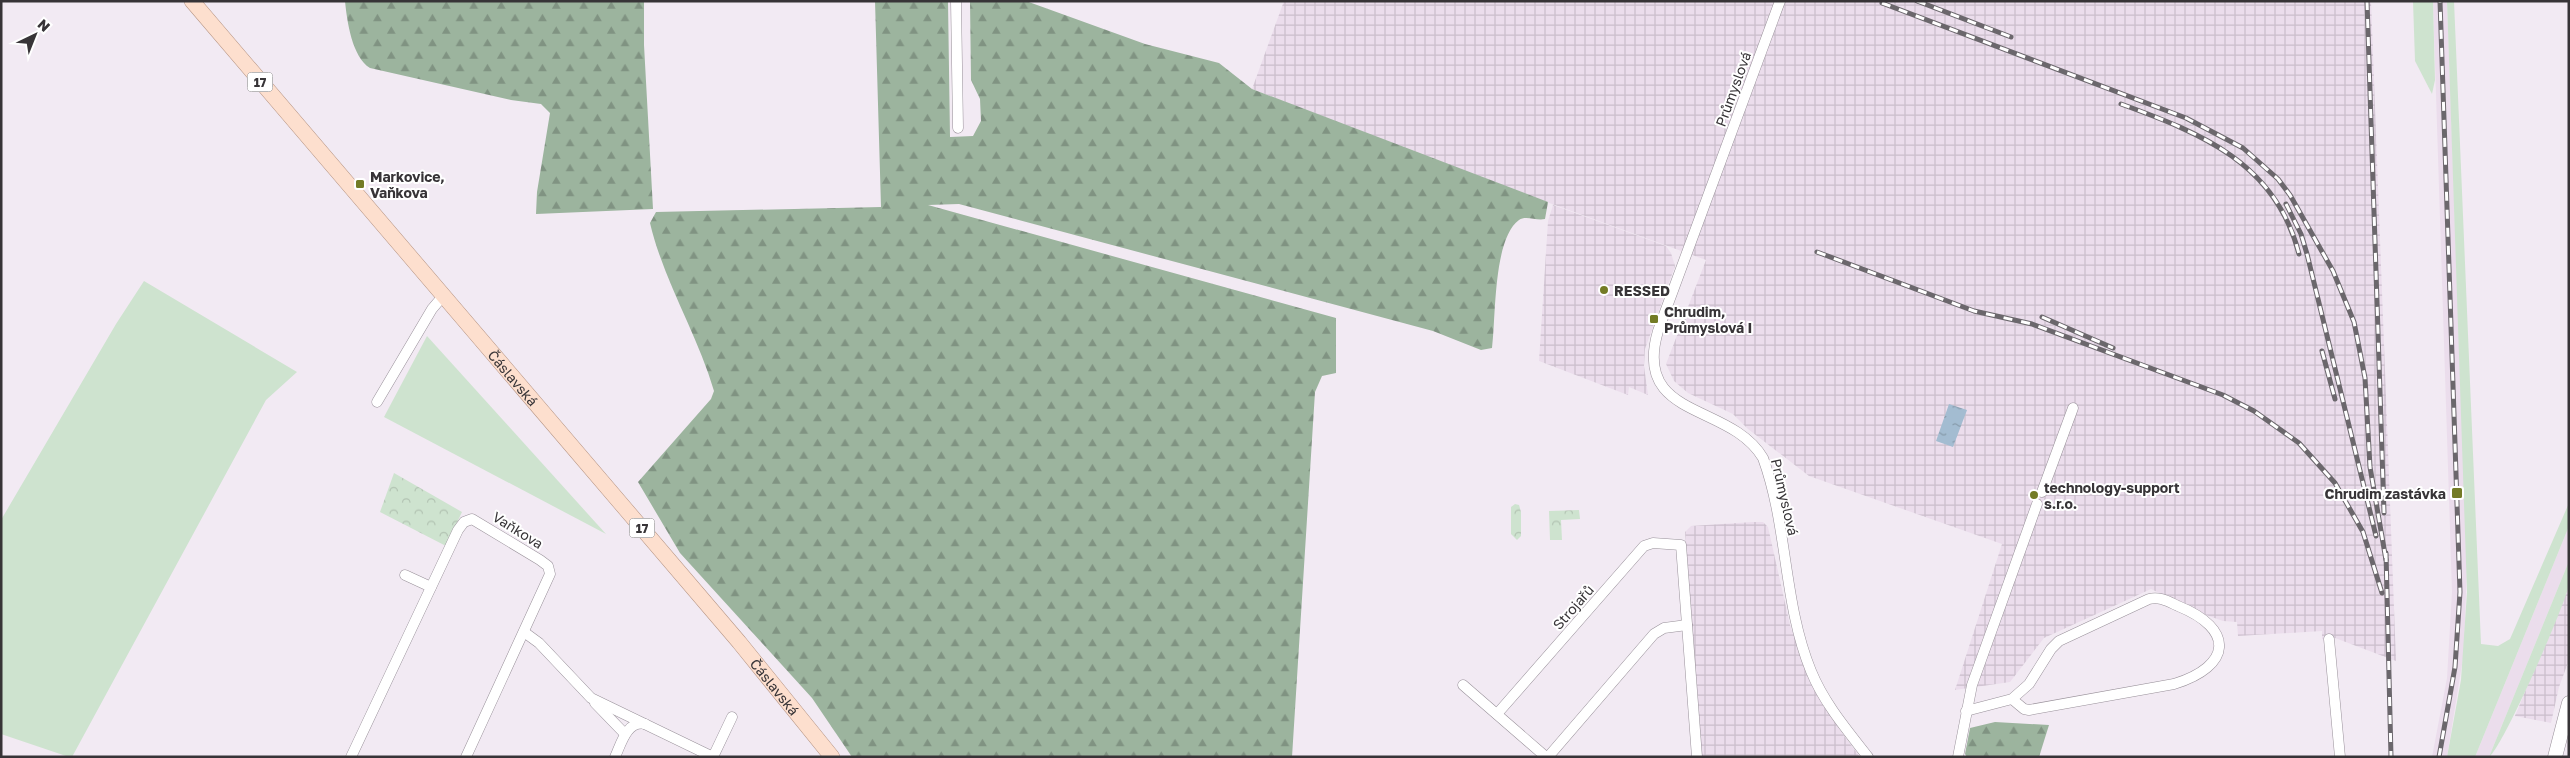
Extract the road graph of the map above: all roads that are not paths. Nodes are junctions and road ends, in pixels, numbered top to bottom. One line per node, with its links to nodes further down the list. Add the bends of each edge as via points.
1 (192, 1): 5 (main road, Čáslavská / 17)
2 (956, 1): 4 (street)
3 (1780, 1): 32 (street, Průmyslová, via 1658,330 1654,361 1658,378 1671,396 1739,431 1763,458 1806,659 1829,705)
4 (958, 128)
5 (443, 296): 6 (street); 29 (main road, Čáslavská / 17, via 739,642)
6 (377, 402)
7 (2072, 408): 8 (street)
8 (2042, 492)
9 (2037, 504): 19 (street, via 1972,685)
10 (405, 575): 11 (street)
11 (431, 587): 13 (street, Vaňkova, via 461,526 468,520 476,521 540,560 550,570 547,584); 25 (street, Vaňkova)
12 (1687, 625): 20 (street, Strojařů, via 1681,545 1653,543 1644,546); 30 (street, via 1664,628 1654,634); 31 (street)
13 (524, 632): 16 (street, via 539,643); 26 (street, Vaňkova)
14 (2329, 639): 34 (street)
15 (1463, 685): 20 (street)
16 (591, 698): 22 (street); 23 (street)
17 (2012, 699): 17 (street, via 2029,710 2180,682 2200,673 2212,662 2218,636 2201,616 2153,598 2059,641 2029,684); 19 (street)
18 (2569, 703): 35 (main road)
19 (1966, 711): 33 (street)
20 (1497, 714): 30 (street)
21 (732, 717): 28 (street)
22 (645, 724): 23 (street, via 636,724); 28 (street)
23 (625, 734): 27 (street)
24 (2569, 737): 36 (main road)
25 (351, 757)
26 (466, 757)
27 (615, 757)
28 (713, 757)
29 (832, 757)
30 (1547, 757)
31 (1697, 757)
32 (1868, 757)
33 (1958, 757)
34 (2340, 757)
35 (2555, 757)
36 (2564, 757)

